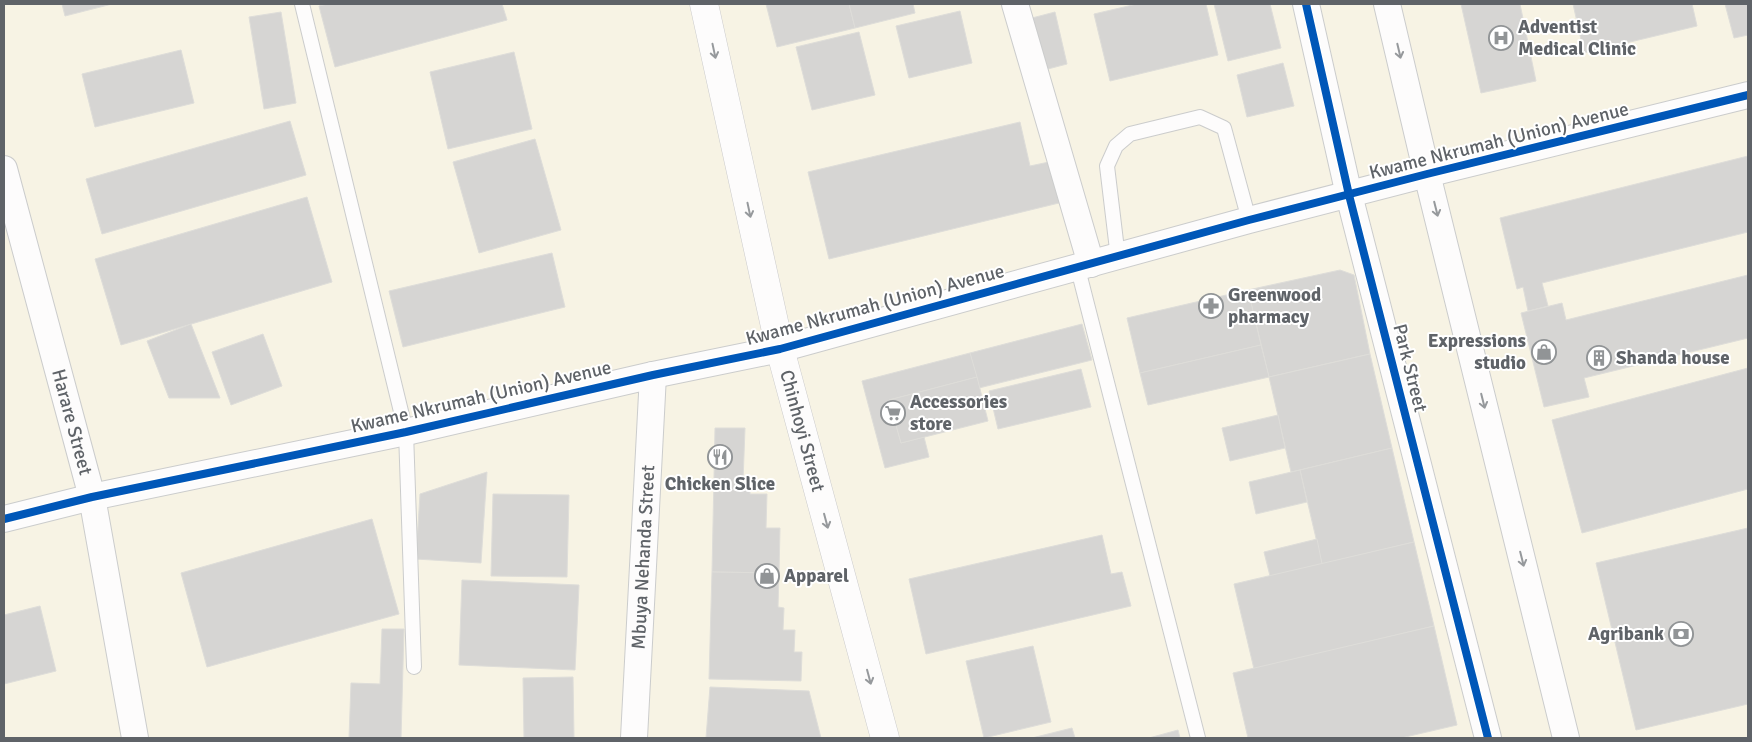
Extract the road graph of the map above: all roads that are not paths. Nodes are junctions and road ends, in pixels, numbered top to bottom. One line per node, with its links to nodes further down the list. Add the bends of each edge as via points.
1 (302, 4): 15 (lane)
2 (704, 4): 13 (street, Chinhoyi Street, one-way to 13)
3 (1015, 4): 12 (street)
4 (1306, 4): 9 (street, Park Street)
5 (1388, 4): 8 (street, one-way to 8)
6 (1748, 95): 8 (street, Kwame Nkrumah (Union) Avenue)
7 (4, 169): 16 (street, Harare Street)
8 (1427, 174): 9 (street, Kwame Nkrumah (Union) Avenue); 24 (street, one-way to 24)
9 (1350, 195): 10 (street, Kwame Nkrumah (Union) Avenue); 23 (street, Park Street)
10 (1248, 220): 11 (street, Kwame Nkrumah (Union) Avenue); 11 (lane, via 1224,128 1200,117 1130,134 1116,146 1107,166)
11 (1118, 258): 12 (street, Kwame Nkrumah (Union) Avenue)
12 (1085, 266): 13 (street, Kwame Nkrumah (Union) Avenue); 22 (lane)
13 (780, 348): 14 (street, Kwame Nkrumah (Union) Avenue); 21 (street, Chinhoyi Street, one-way to 21)
14 (653, 375): 15 (street, Kwame Nkrumah (Union) Avenue); 20 (street, Mbuya Nehanda Street)
15 (406, 432): 16 (street, Kwame Nkrumah (Union) Avenue); 18 (lane)
16 (92, 497): 17 (street, Kwame Nkrumah (Union) Avenue); 19 (street, Harare Street)
17 (4, 519)
18 (414, 668)
19 (135, 738)
20 (634, 738)
21 (885, 738)
22 (1198, 738)
23 (1488, 738)
24 (1566, 738)

